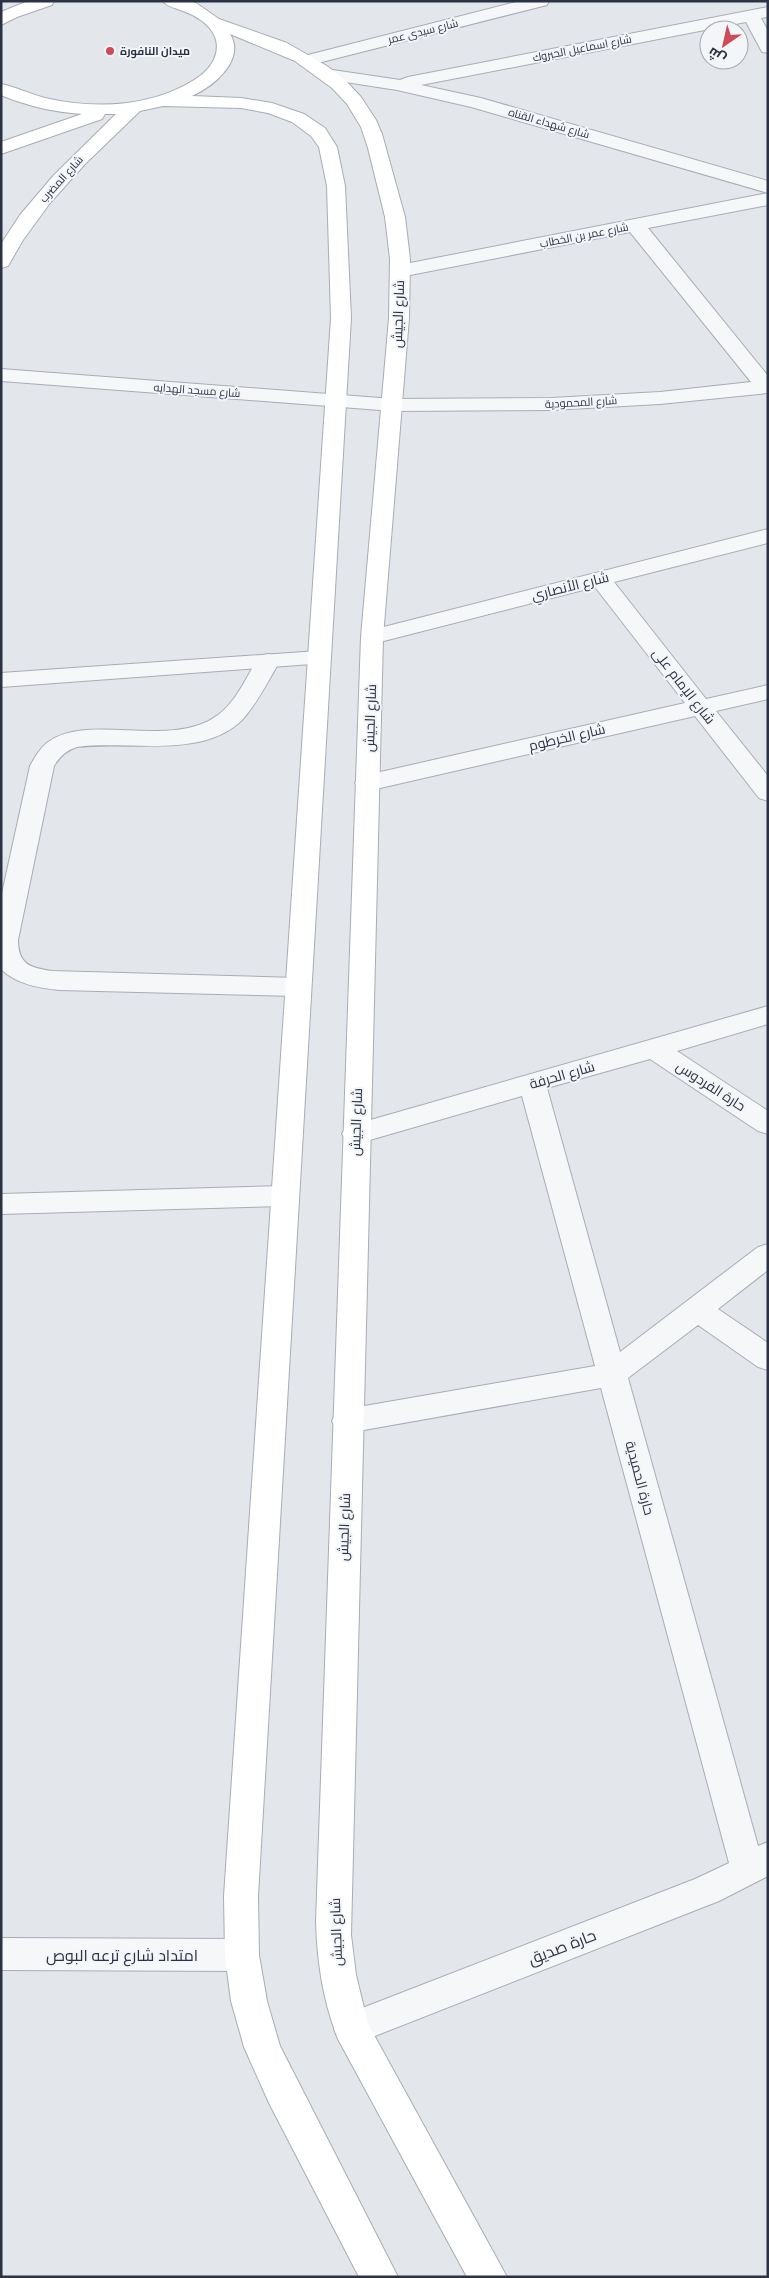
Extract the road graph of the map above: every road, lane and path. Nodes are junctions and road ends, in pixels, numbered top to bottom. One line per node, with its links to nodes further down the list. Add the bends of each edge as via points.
1 (26, 1): 7 (main road)
2 (46, 1): 7 (main road)
3 (171, 1): 5 (main road)
4 (541, 1): 9 (street, شارع سيدى عمر)
5 (201, 12): 9 (main road, شارع الجيش); 12 (main road, via 226,40 226,57 214,74 192,89)
6 (759, 14): 8 (street); 10 (street, شارع اسماعيل الحبروك)
7 (6, 16)
8 (768, 48)
9 (316, 68): 10 (street, شارع شهداء القناه); 19 (main road, شارع الجيش, via 350,96 367,120 396,223)
10 (397, 85): 15 (street, شارع شهداء القناه, via 475,102)
11 (1, 89): 13 (main road, via 40,104 89,110)
12 (162, 101): 13 (main road); 22 (main road, via 241,102 272,108 298,118 318,132 328,147 336,186 341,318)
13 (124, 108): 14 (main road); 18 (main road, شارع المضرب, via 40,202)
14 (1, 148)
15 (768, 187)
16 (768, 199): 17 (street, شارع عمر بن الخطاب)
17 (635, 225): 19 (street, شارع عمر بن الخطاب); 21 (street)
18 (1, 262)
19 (400, 271): 23 (main road, شارع الجيش)
20 (1, 375): 22 (street, شارع مسجد الهدايه)
21 (767, 387): 23 (street, شارع المحمودية, via 660,398 551,404)
22 (335, 400): 23 (street, شارع مسجد الهدايه); 27 (main road)
23 (393, 405): 26 (main road, شارع الجيش)
24 (768, 536): 25 (street, شارع الأنصاري)
25 (600, 579): 26 (street, شارع الأنصاري); 31 (street, شارع الإمام على)
26 (372, 637): 32 (main road, شارع الجيش)
27 (318, 658): 28 (street); 34 (main road)
28 (268, 661): 29 (street); 34 (street, via 240,706 226,721 204,731 177,737 82,739 63,744 49,754 42,766 5,940 6,956 17,969 36,978 59,981)
29 (1, 680)
30 (768, 692): 31 (street, شارع الخرطوم)
31 (700, 707): 32 (street, شارع الخرطوم); 33 (street, شارع الإمام على)
32 (367, 783): 39 (main road, شارع الجيش)
33 (768, 794)
34 (298, 986): 40 (main road)
35 (768, 1015): 36 (street, شارع الحرفة)
36 (654, 1048): 37 (street, شارع الحرفة); 38 (street, حارة الفردوس)
37 (532, 1084): 39 (street, شارع الحرفة); 45 (street, حارة الحميدية)
38 (768, 1124)
39 (356, 1134): 46 (main road, شارع الجيش)
40 (285, 1196): 41 (street); 49 (main road, via 241,1896)
41 (1, 1204)
42 (768, 1255): 43 (street)
43 (697, 1309): 44 (street); 45 (street)
44 (768, 1359)
45 (612, 1375): 46 (street); 47 (street, حارة الحميدية)
46 (348, 1421): 50 (main road, شارع الجيش, via 333,1921 334,1958)
47 (758, 1864): 50 (street, حارة صديق, via 708,1890)
48 (1, 1954): 49 (street, امتداد شارع ترعه البوص)
49 (242, 1955): 51 (main road, via 249,2001 262,2046)
50 (352, 2029): 52 (main road, شارع الجيش)
51 (379, 2277)
52 (488, 2277)

